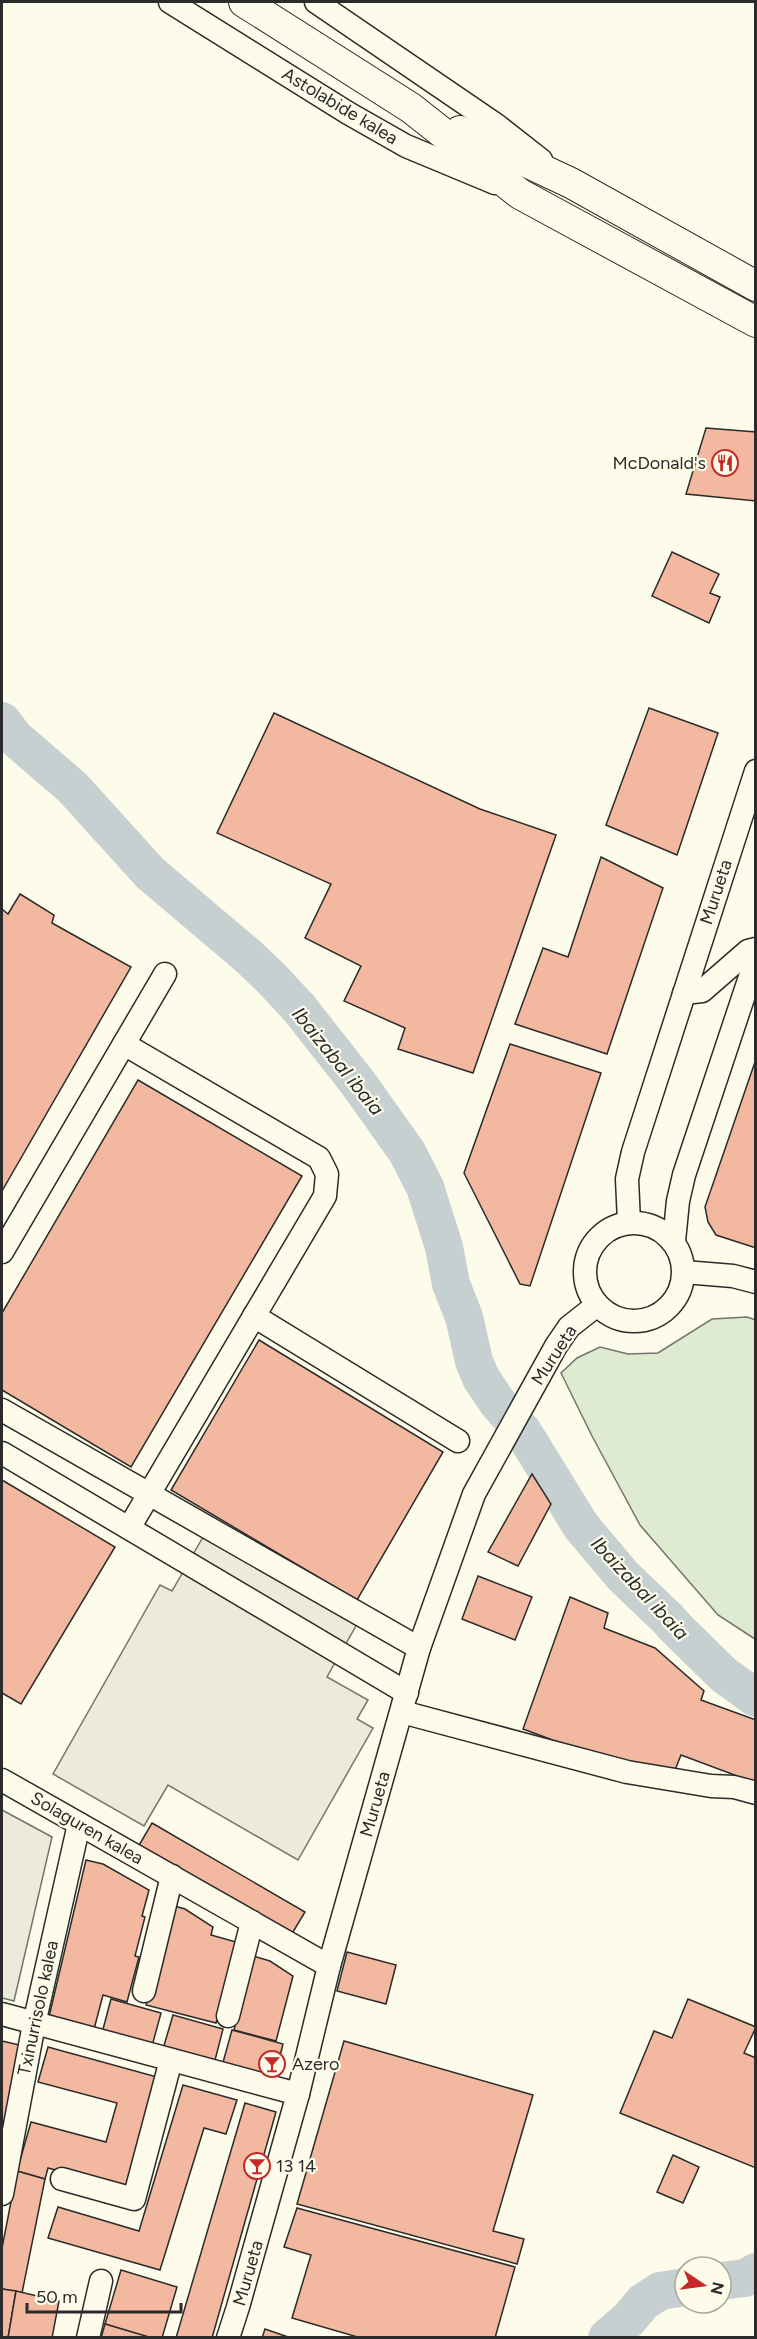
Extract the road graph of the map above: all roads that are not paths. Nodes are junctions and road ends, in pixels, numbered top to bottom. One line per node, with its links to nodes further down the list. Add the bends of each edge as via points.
1 (170, 2): 8 (street, Astolabide kalea, via 406,146)
2 (244, 2): 6 (main road)
3 (316, 2): 5 (street)
4 (336, 2): 5 (street, via 376,34)
5 (385, 49): 7 (street, via 495,124)
6 (411, 108): 7 (main road); 8 (main road)
7 (571, 183): 9 (main road)
8 (520, 194): 10 (main road)
9 (756, 286)
10 (756, 322)
11 (756, 771): 15 (street, Murueta)
12 (756, 949): 15 (street, via 748,951 702,991)
13 (756, 959): 18 (street, via 684,1175)
14 (165, 974): 16 (street)
15 (684, 993): 17 (street, Murueta, via 633,1152 627,1179)
16 (124, 1044): 19 (street); 23 (street, via 319,1158 327,1174 324,1196)
17 (629, 1222): 18 (street, via 661,1230); 22 (street, via 601,1235 591,1247 585,1277 588,1292)
18 (674, 1241): 20 (street)
19 (2, 1252)
20 (684, 1272): 21 (street); 22 (street, via 675,1301 652,1319 622,1321)
21 (756, 1282)
22 (597, 1305): 29 (street, Murueta, via 569,1327 474,1494)
23 (254, 1316): 25 (street); 27 (street)
24 (2, 1410): 27 (street)
25 (458, 1441)
26 (2, 1453): 28 (street)
27 (149, 1494): 28 (street); 29 (street)
28 (129, 1528): 30 (street)
29 (419, 1648): 30 (street, Murueta)
30 (404, 1703): 32 (street, via 627,1773); 36 (street, Murueta)
31 (2, 1780): 33 (street, Solaguren kalea)
32 (756, 1793)
33 (79, 1824): 34 (street, Solaguren kalea); 40 (street, Txinurrisolo kalea)
34 (172, 1876): 35 (street, Solaguren kalea); 37 (street)
35 (252, 1922): 36 (street, Solaguren kalea); 39 (street)
36 (329, 1965): 42 (street, Murueta)
37 (144, 1991)
38 (2, 2014): 40 (street)
39 (228, 2016)
40 (34, 2024): 41 (street); 44 (street, Txinurrisolo kalea)
41 (171, 2060): 42 (street); 43 (street, via 134,2199)
42 (298, 2094): 47 (street, Murueta)
43 (62, 2180)
44 (2, 2194)
45 (101, 2282): 46 (street)
46 (88, 2337)
47 (228, 2337)

